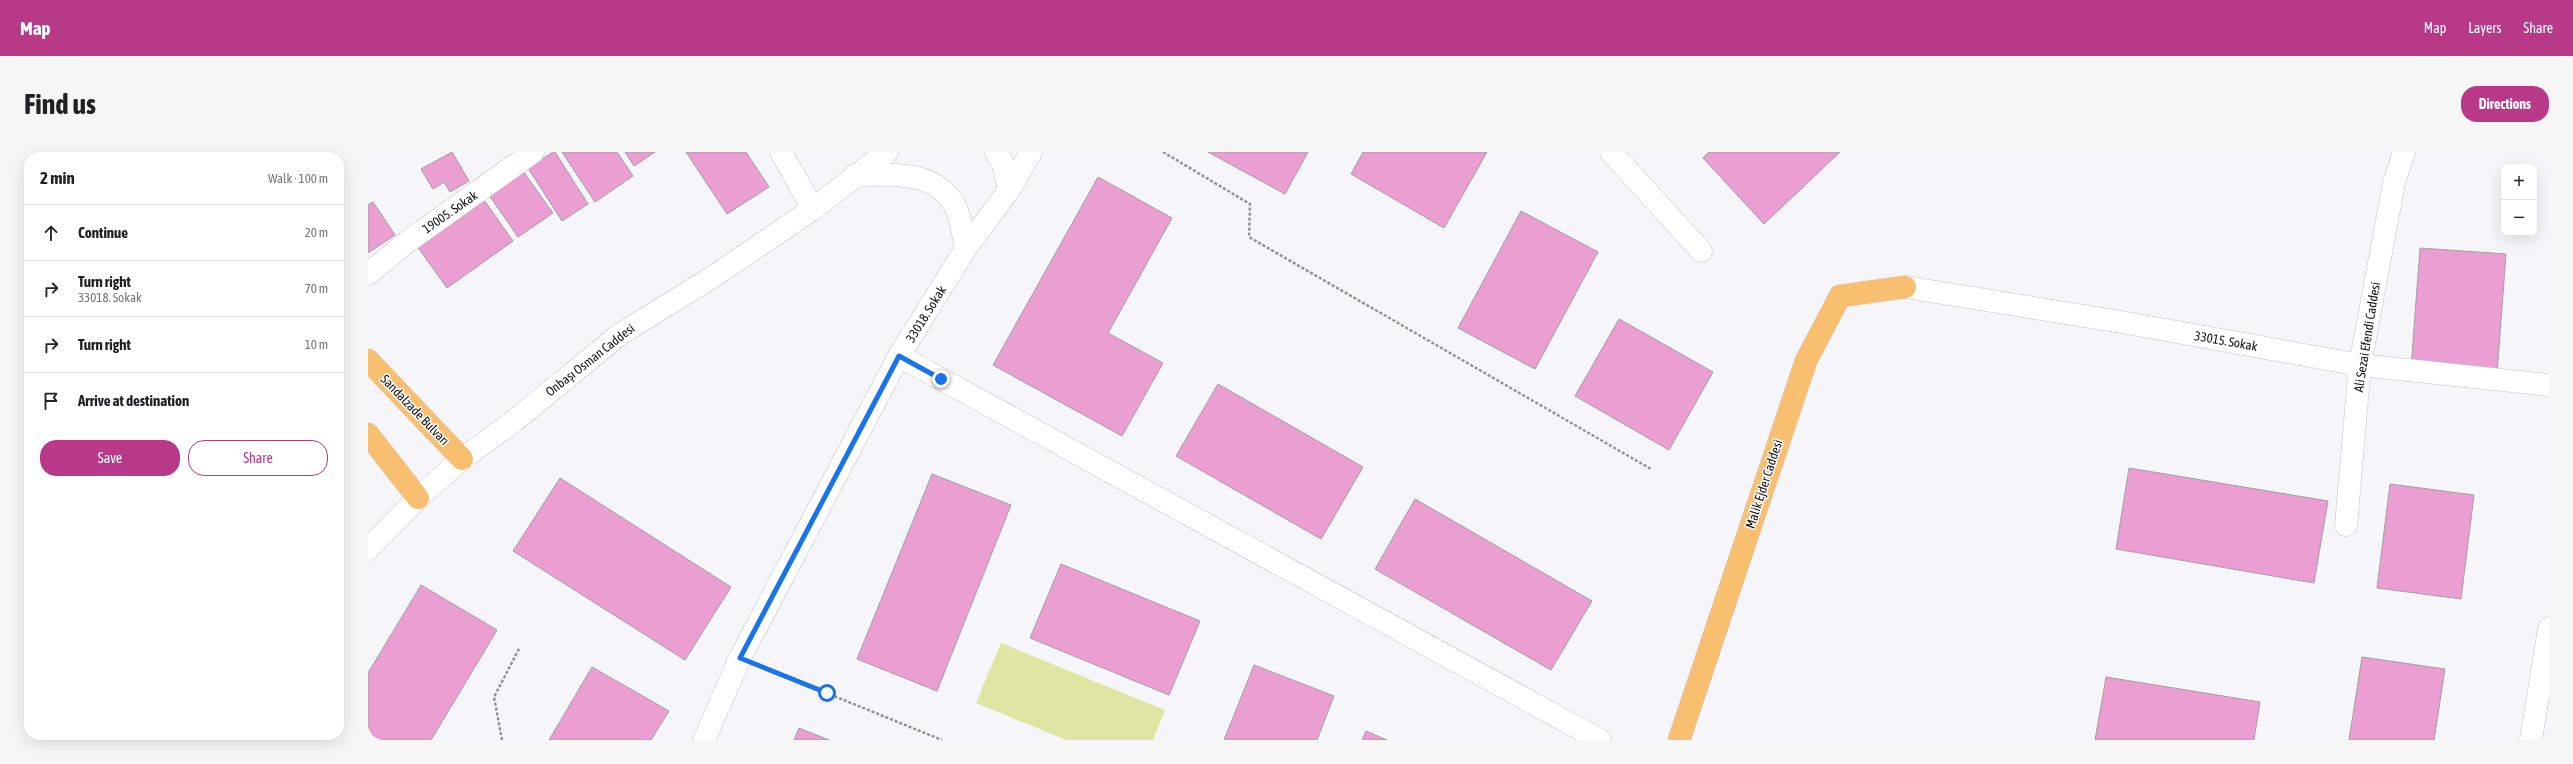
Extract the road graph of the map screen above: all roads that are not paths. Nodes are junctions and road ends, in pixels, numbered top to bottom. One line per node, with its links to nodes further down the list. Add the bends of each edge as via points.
1 (533, 152): 13 (street, 19005. Sokak, via 407,242)
2 (781, 152): 10 (street)
3 (888, 152): 8 (street, Onbaşı Osman Caddesi)
4 (996, 152): 9 (street)
5 (1031, 152): 9 (street, 33018. Sokak)
6 (1610, 152): 12 (street)
7 (2404, 152): 17 (street, Ali Sezai Efendi Caddesi, via 2394,183)
8 (855, 175): 10 (street, Onbaşı Osman Caddesi); 11 (street, via 909,174 936,185 955,206)
9 (1009, 190): 11 (street, 33018. Sokak)
10 (813, 209): 20 (street, Onbaşı Osman Caddesi, via 714,276 618,335 514,422)
11 (966, 248): 15 (street, 33018. Sokak)
12 (1701, 251)
13 (368, 274)
14 (1905, 287): 17 (street, 33015. Sokak); 27 (main road, Malik Ejder Caddesi, via 1840,296 1806,361)
15 (899, 356): 25 (street, 33018. Sokak, via 740,658); 26 (street)
16 (368, 360): 20 (main road, Sandalzade Bulvarı)
17 (2360, 365): 18 (street, 33015. Sokak); 22 (street, Ali Sezai Efendi Caddesi)
18 (2549, 385)
19 (368, 434): 21 (main road)
20 (462, 459): 21 (street, Onbaşı Osman Caddesi)
21 (418, 498): 23 (street, Onbaşı Osman Caddesi)
22 (2346, 525)
23 (368, 549)
24 (2549, 628): 28 (street)
25 (704, 740)
26 (1600, 740)
27 (1679, 740)
28 (2531, 740)

